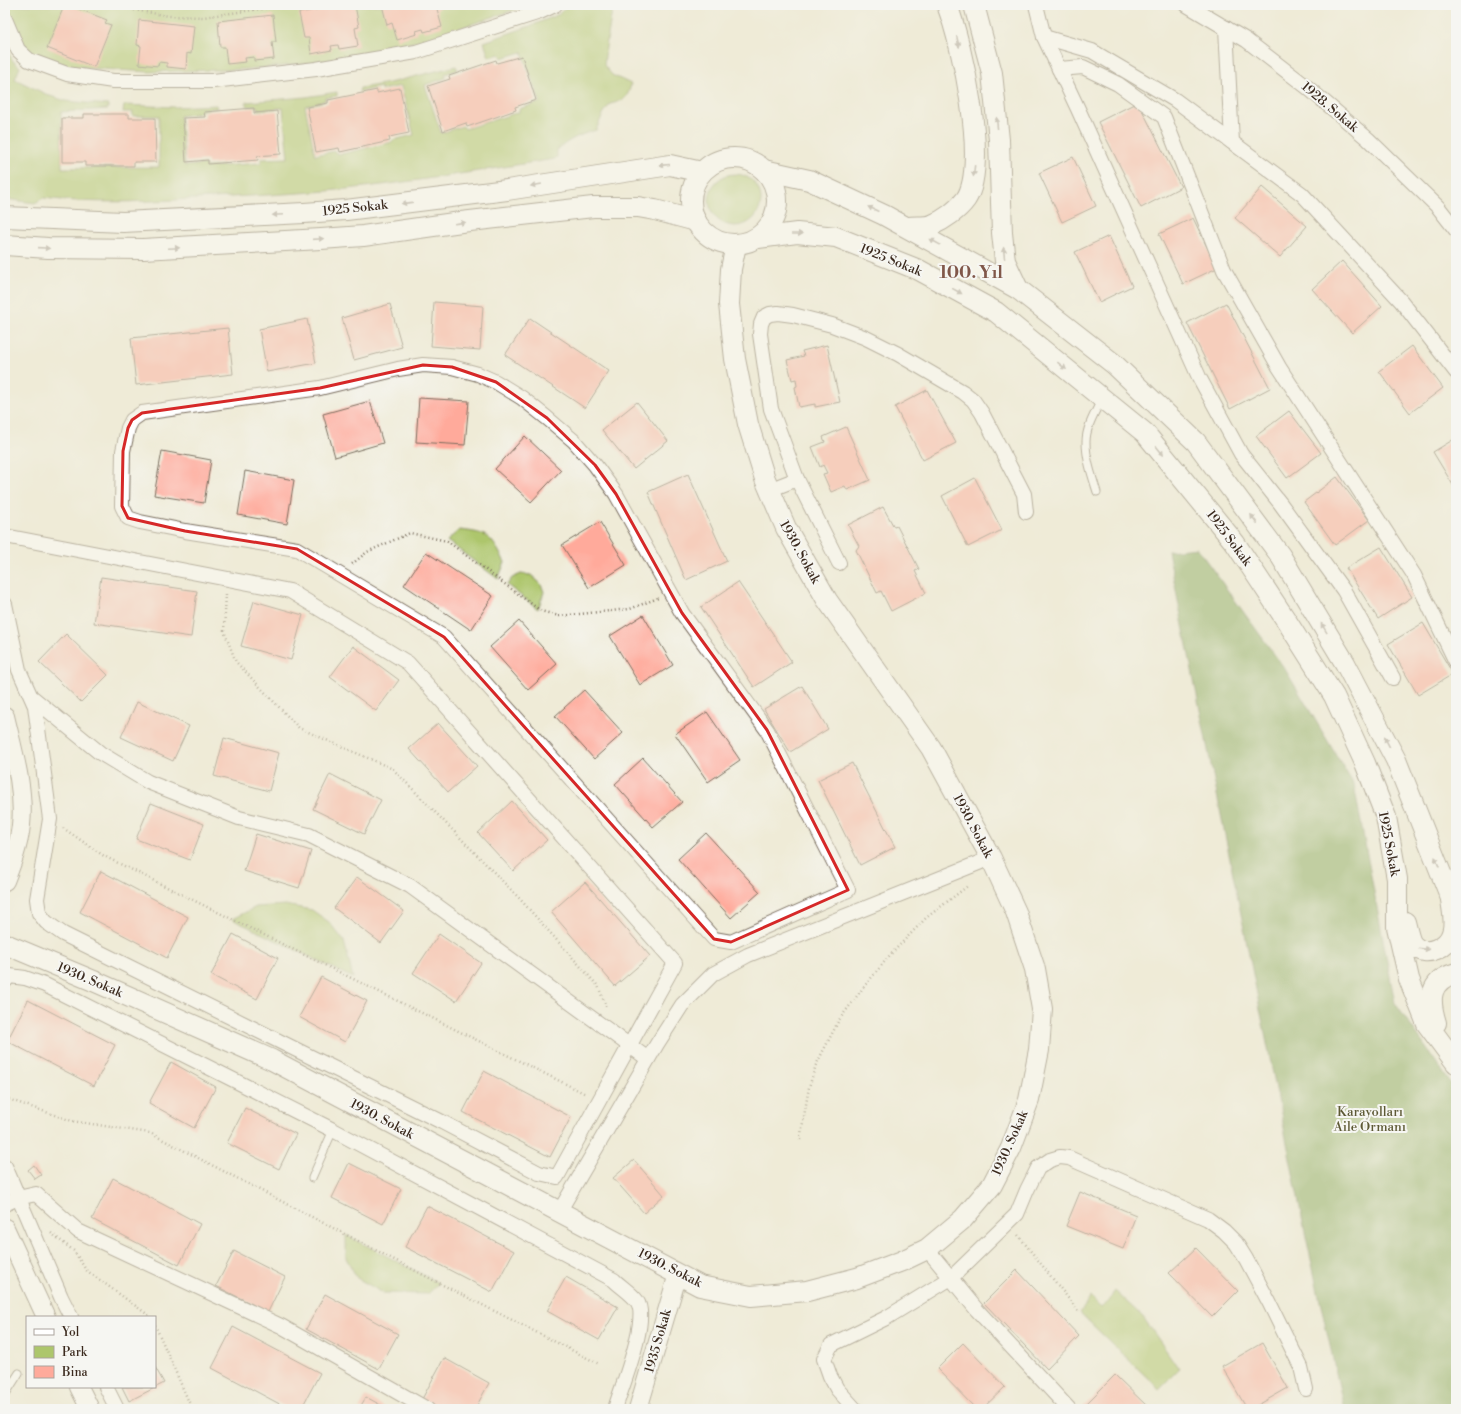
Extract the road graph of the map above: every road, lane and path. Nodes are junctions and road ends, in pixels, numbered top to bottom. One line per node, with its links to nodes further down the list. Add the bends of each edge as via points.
1 (242, 5): 9 (path)
2 (289, 5): 9 (path)
3 (555, 5): 10 (street, via 416,52 213,81 113,81 67,74 29,60 18,50)
4 (948, 5): 19 (main road, one-way to 19, via 969,94 976,152 975,174 966,199 950,215 931,225)
5 (974, 5): 24 (main road, one-way to 5, via 1005,261 999,140 992,73)
6 (1036, 5): 12 (street)
7 (1187, 5): 11 (street, 1928. Sokak)
8 (134, 10): 9 (path, via 183,17)
9 (243, 11)
10 (5, 19)
11 (1226, 28): 14 (street); 20 (street, 1928. Sokak, via 1246,40 1307,87 1368,139 1438,207)
12 (1044, 37): 13 (street); 14 (street, via 1092,51 1175,100)
13 (1059, 69): 37 (street, via 1083,67 1118,84 1164,117 1224,270 1279,367 1414,575); 38 (street, via 1199,377 1241,454 1344,591)
14 (1232, 142): 25 (street, via 1302,194 1401,301)
15 (764, 170): 16 (main road, via 753,162 733,158 713,163); 19 (main road, one-way to 15, via 809,180); 21 (main road, via 777,192 777,206 768,229)
16 (702, 172): 17 (main road, 1925 Sokak, one-way to 17, via 670,165 658,166 492,192 296,214 123,222); 18 (main road, via 691,196 691,208)
17 (5, 217)
18 (696, 221): 22 (main road, 1925 Sokak, one-way to 18, via 143,249 321,239 593,207 655,210); 23 (main road, via 712,239)
19 (908, 227): 24 (main road, one-way to 19)
20 (1456, 230)
21 (758, 238): 23 (main road); 26 (main road, 1925 Sokak, one-way to 26, via 797,233 836,237 919,270 996,312)
22 (5, 245)
23 (736, 245): 28 (main road, 1930. Sokak, via 729,304 735,359 748,424)
24 (1018, 289): 47 (main road, one-way to 24, via 1396,760 1346,663 1280,555 1196,442 1114,364)
25 (1456, 372)
26 (1102, 398): 29 (lane, via 1090,424 1086,441); 43 (main road, 1925 Sokak, one-way to 43, via 1145,433 1235,543 1334,696 1365,763 1386,817)
27 (797, 479): 28 (street); 30 (street, via 771,409 760,334 764,317 770,314 793,315 815,320 866,338 963,392 973,400 982,413 1024,494); 32 (street)
28 (769, 490): 42 (main road, 1930. Sokak, via 786,528 827,600 932,748)
29 (1097, 492)
30 (1026, 512)
31 (5, 536): 34 (street)
32 (839, 563)
33 (338, 574): 35 (path, via 367,552 410,533 447,541 541,610 559,616 630,609); 35 (street, via 297,549 186,531 128,518 122,506 123,451 132,420 142,413 320,388 417,366 452,367 478,374 522,398 574,441 616,494); 46 (street, via 444,637 714,939 732,942)
34 (227, 579): 52 (path, via 224,631 236,662 299,728 393,769 519,898 598,986); 53 (street, via 290,591 408,663 675,964)
35 (671, 593): 46 (street, via 682,613 767,730)
36 (5, 604): 39 (street, via 20,670)
37 (1456, 662)
38 (1394, 678)
39 (33, 698): 41 (street); 52 (street, via 100,753 148,782 239,818 309,835 410,886)
40 (5, 716): 45 (street, via 21,795 21,825 16,854)
41 (50, 819): 57 (path, via 104,856); 57 (street, via 37,899 39,913 46,922 63,934 442,1122 539,1173 557,1177)
42 (991, 858): 48 (street); 68 (main road, 1930. Sokak, via 1016,912 1035,969 1042,1009 1039,1050 1029,1100 1011,1148 992,1185 962,1218)
43 (1397, 879): 47 (main road, one-way to 47, via 1412,945 1420,950 1440,948 1448,943 1454,924); 55 (main road, 1925 Sokak, via 1397,927 1408,979 1427,1024)
44 (974, 881): 59 (path, via 926,918 890,955 839,1020 811,1080)
45 (5, 882)
46 (848, 890): 48 (street)
47 (1453, 904)
48 (857, 912): 54 (street, via 748,955 713,974 682,1005)
49 (5, 944): 64 (main road, 1930. Sokak, via 272,1060)
50 (1456, 973): 55 (main road, via 1441,980 1434,987 1431,996 1437,1027)
51 (5, 981): 58 (street, via 10,976 45,985)
52 (617, 1036): 53 (street)
53 (630, 1045): 54 (street); 57 (street)
54 (648, 1059): 64 (street)
55 (1456, 1062)
56 (5, 1098): 76 (path, via 72,1121 150,1133 439,1284)
57 (600, 1100)
58 (333, 1130): 61 (lane); 86 (street, via 614,1280 638,1302 641,1314 636,1345)
59 (800, 1140)
60 (5, 1166): 62 (street)
61 (312, 1178)
62 (18, 1198): 63 (street); 73 (street); 85 (street, via 36,1194 78,1232 280,1326)
63 (5, 1204)
64 (559, 1212): 69 (main road, 1930. Sokak)
65 (1008, 1223): 70 (street); 71 (path); 80 (street, via 1017,1214 1038,1168 1060,1157 1069,1158 1208,1219 1236,1243 1246,1259 1301,1367)
66 (5, 1228): 72 (street)
67 (47, 1230): 74 (path, via 74,1252 86,1270)
68 (927, 1248): 69 (main road, 1930. Sokak, via 902,1261 857,1278 807,1291 752,1296 700,1286); 70 (street)
69 (678, 1274): 87 (street, 1935 Sokak)
70 (951, 1278): 88 (street, via 886,1318 831,1345 824,1359 830,1376 837,1389); 89 (street, via 992,1327)
71 (1080, 1313)
72 (46, 1316)
73 (71, 1316)
74 (150, 1316)
75 (156, 1327): 84 (path)
76 (599, 1364)
77 (19, 1374): 81 (lane)
78 (80, 1388): 82 (street)
79 (106, 1388): 83 (street)
80 (1306, 1389)
81 (5, 1395)
82 (90, 1409)
83 (117, 1409)
84 (192, 1409)
85 (427, 1409)
86 (615, 1409)
87 (638, 1409)
88 (855, 1409)
89 (1069, 1409)

